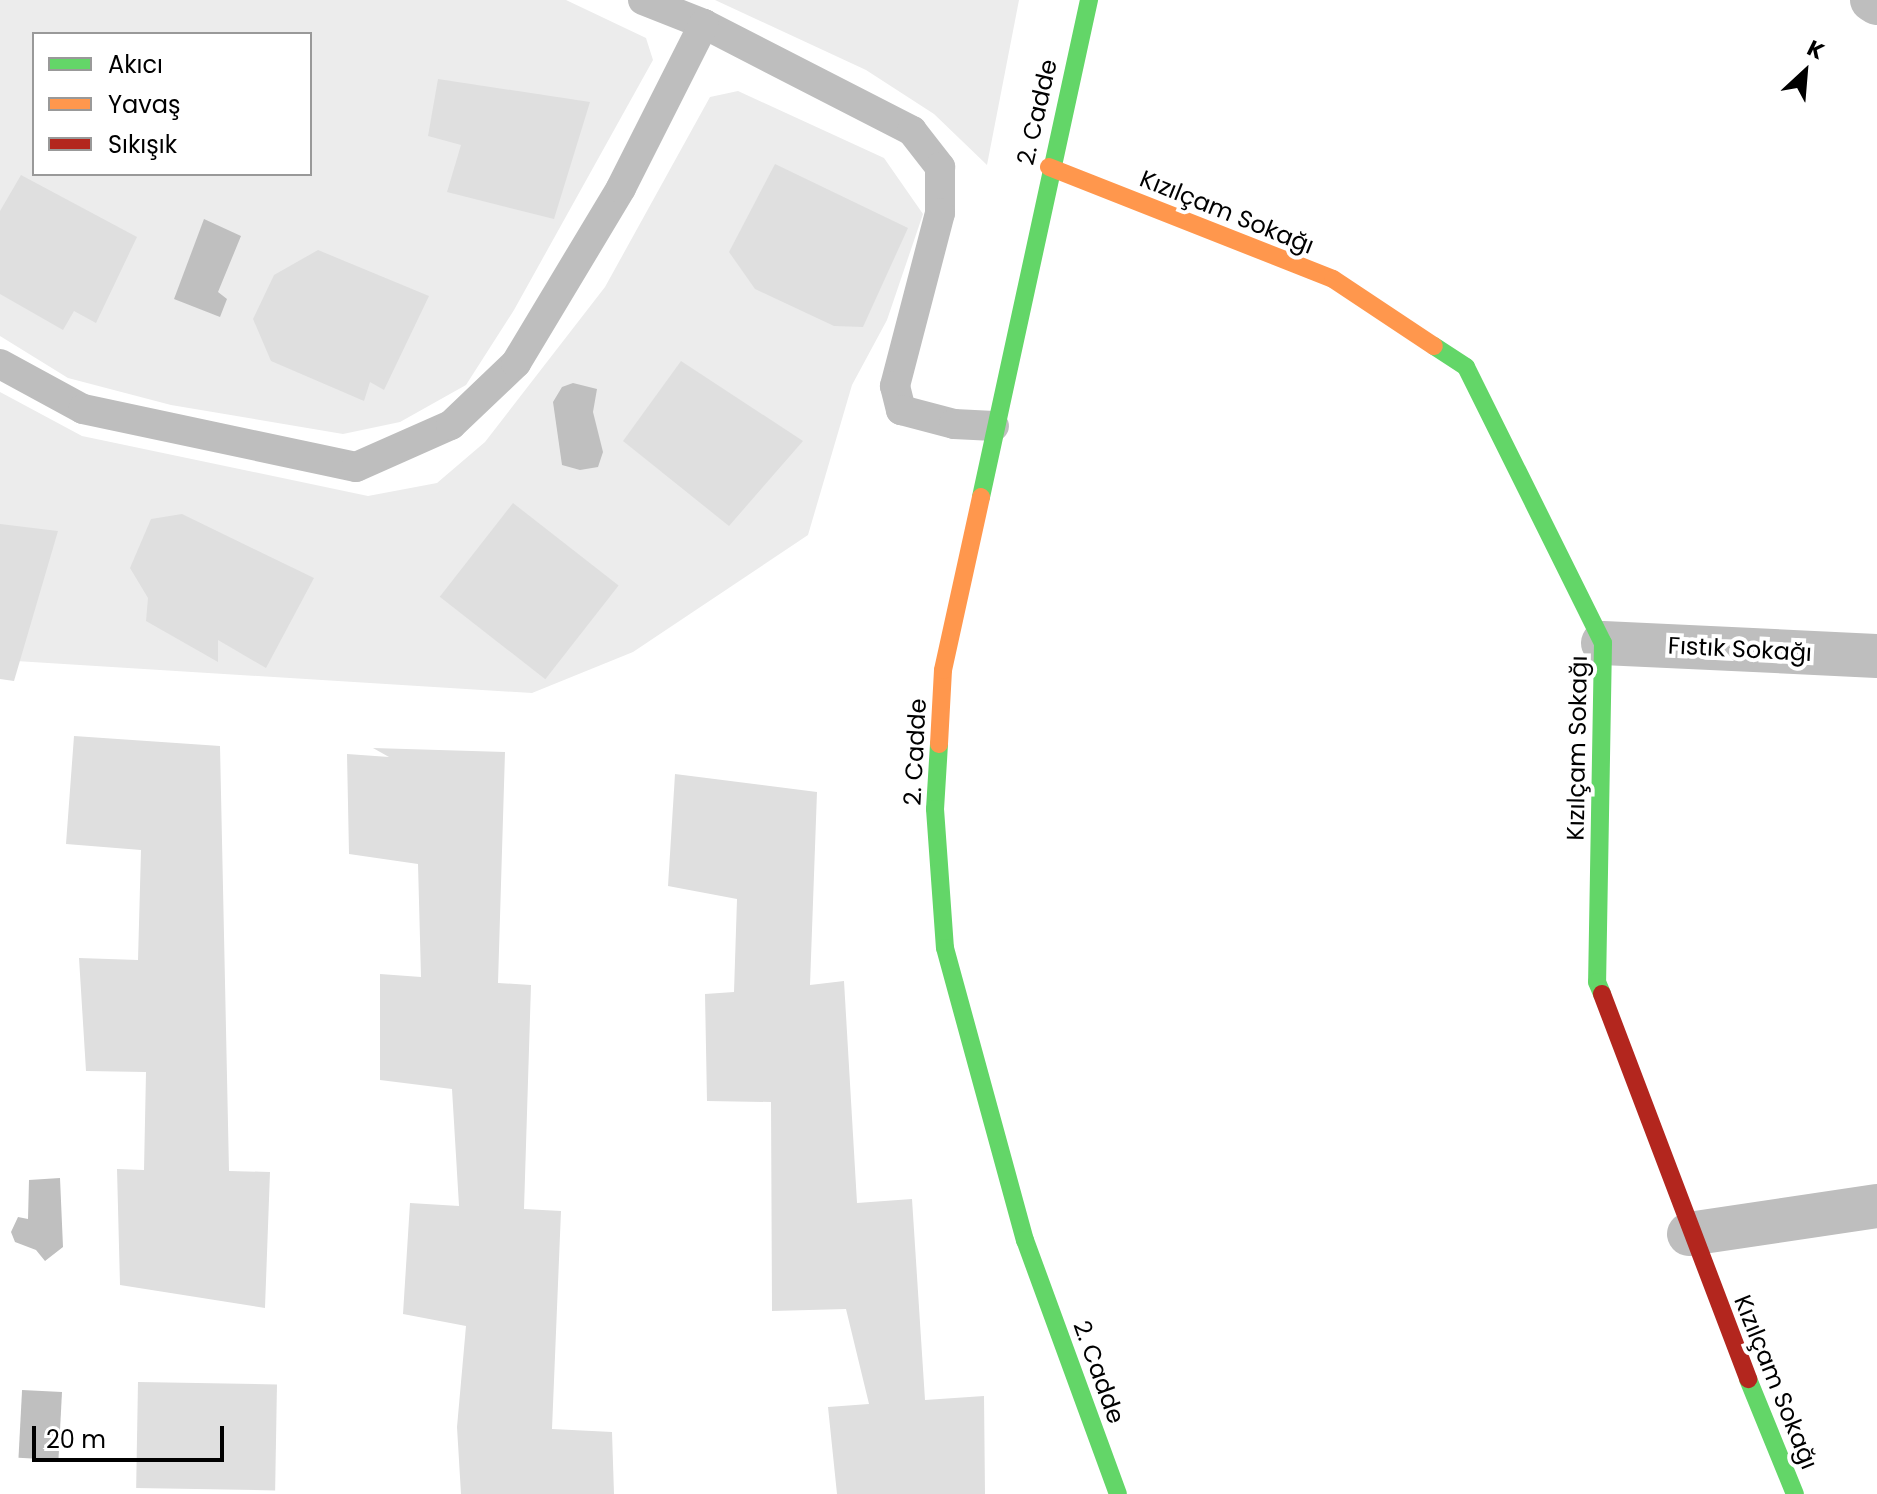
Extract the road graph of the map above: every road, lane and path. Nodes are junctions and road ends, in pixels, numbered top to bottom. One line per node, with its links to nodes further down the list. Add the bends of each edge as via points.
1 (643, 0): 3 (lane)
2 (1089, 0): 4 (street, 2. Cadde)
3 (704, 24): 5 (lane, via 621,188 516,363 451,425 356,467 83,409); 6 (lane, via 912,131 940,167 940,213 895,386 901,410 954,424)
4 (1049, 167): 6 (street, 2. Cadde); 7 (street, Kızılçam Sokağı, via 1333,279 1466,367)
5 (0, 364)
6 (994, 426): 11 (street, 2. Cadde, via 943,670 935,809 945,948 1025,1240)
7 (1603, 643): 8 (street, Fıstık Sokağı); 10 (street, Kızılçam Sokağı, via 1597,982)
8 (1877, 656)
9 (1877, 1206): 10 (street)
10 (1689, 1234): 12 (street, Kızılçam Sokağı)
11 (1118, 1494)
12 (1795, 1494)

